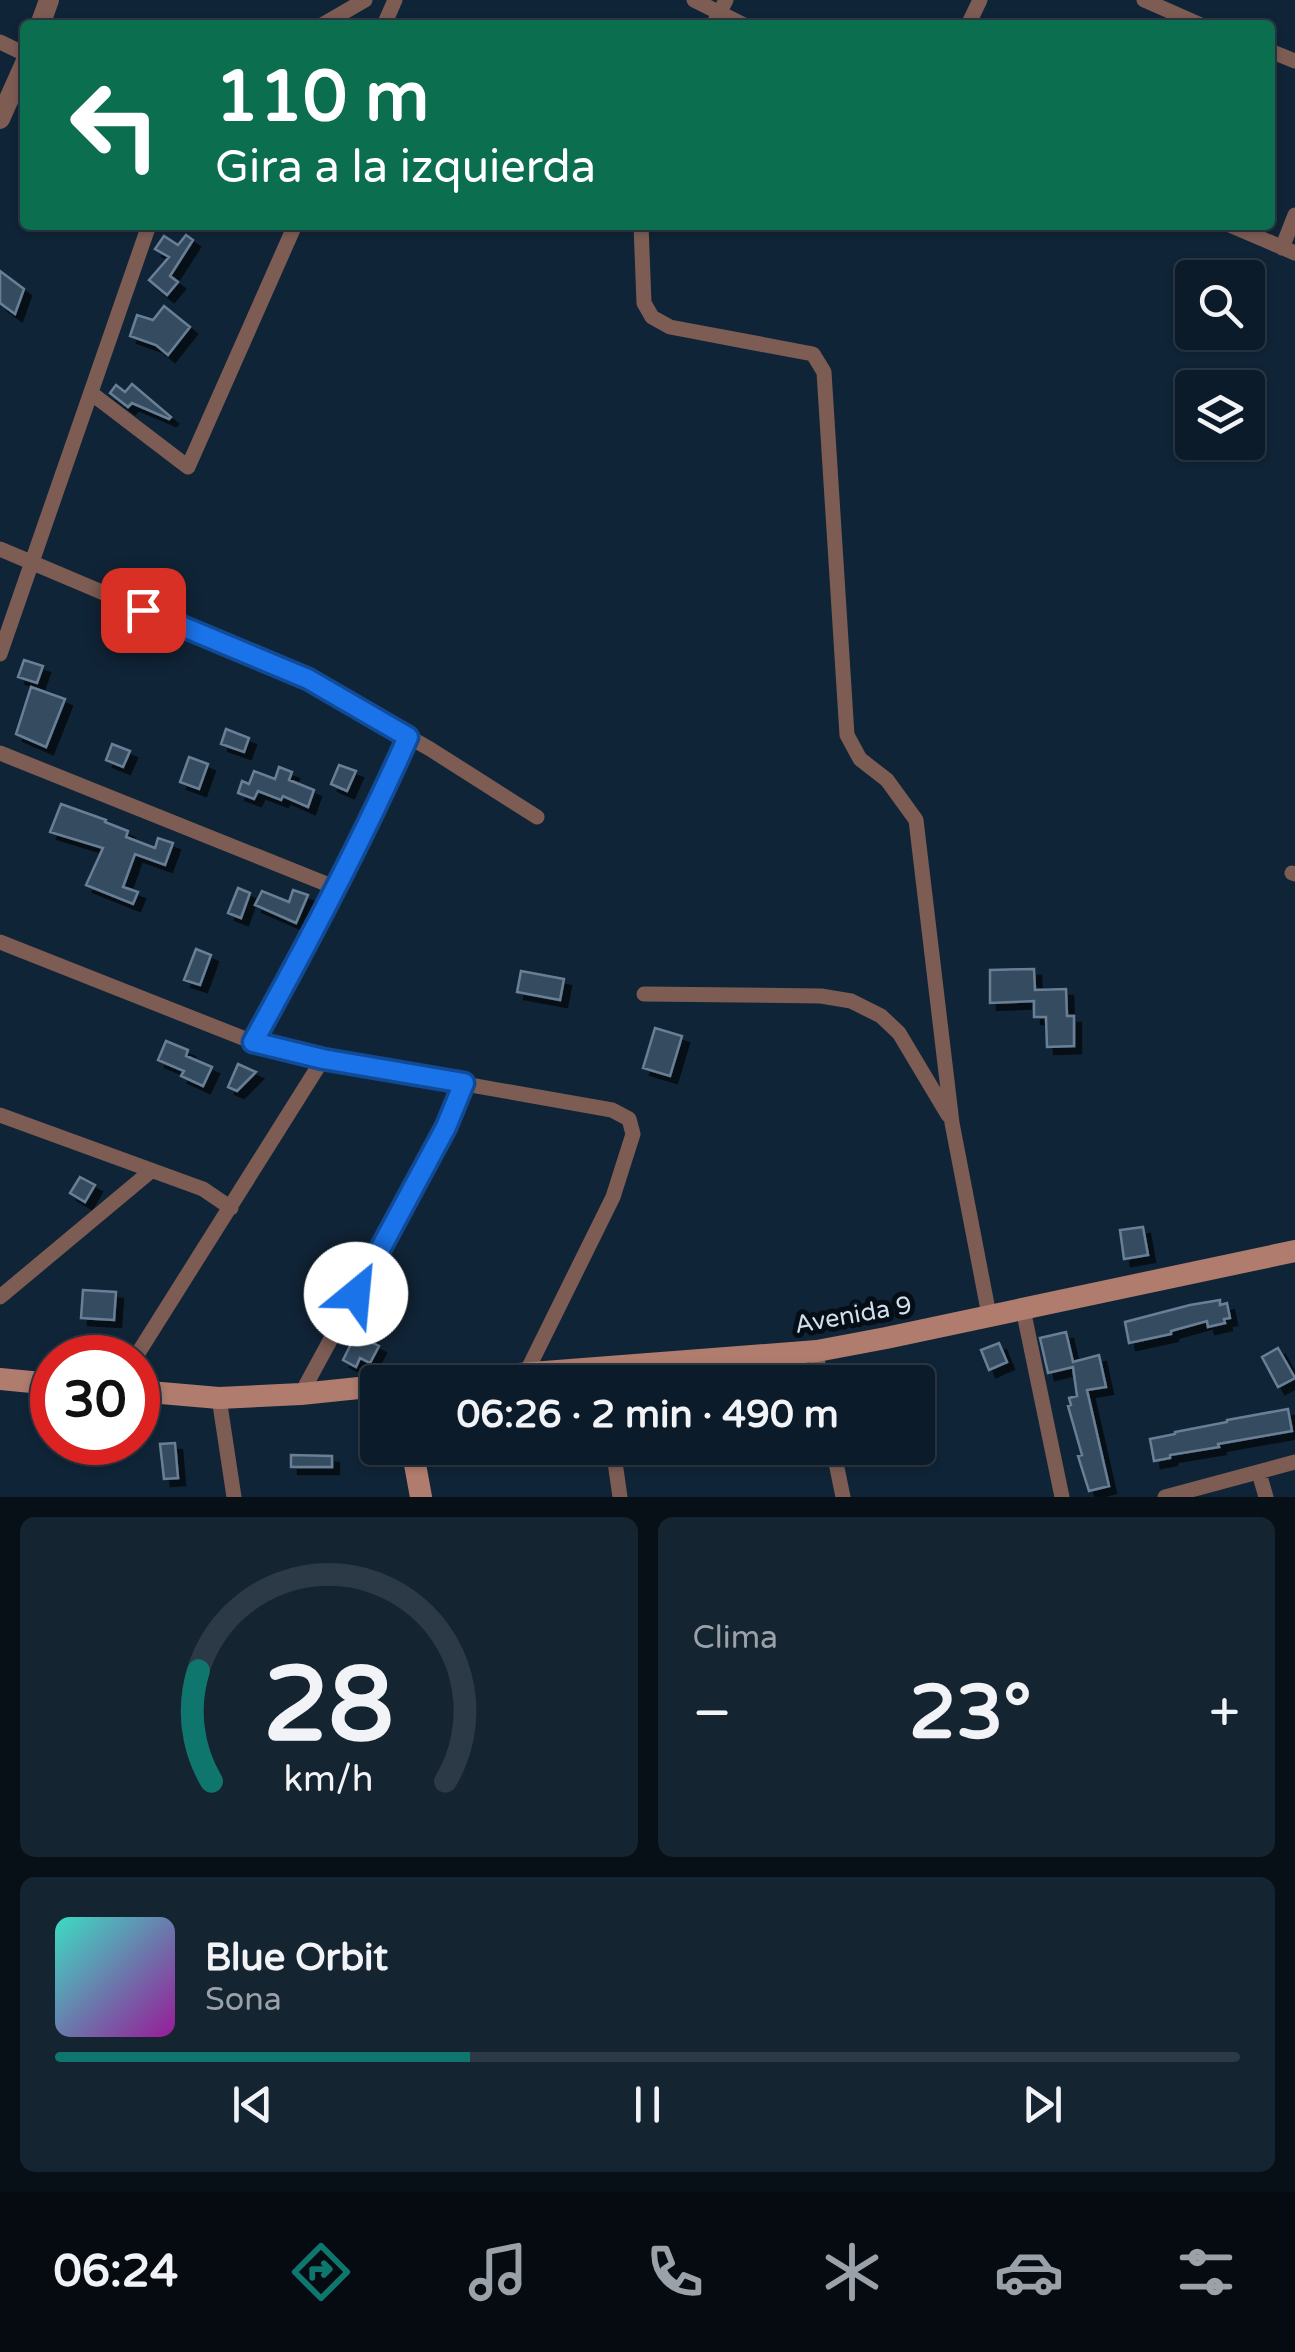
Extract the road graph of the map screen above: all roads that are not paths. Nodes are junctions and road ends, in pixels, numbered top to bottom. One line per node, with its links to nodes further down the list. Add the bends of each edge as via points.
1 (365, 0): 5 (street)
2 (694, 0): 4 (street)
3 (1144, 0): 6 (street)
4 (719, 13)
5 (331, 20)
6 (1190, 20)
7 (20, 74): 8 (street)
8 (0, 119)
9 (1295, 216): 14 (street)
10 (146, 230): 15 (street)
11 (293, 230): 15 (street, via 188,467)
12 (641, 230): 29 (street, via 644,303 652,316 670,327 814,354 824,372 847,735 860,760 887,780 916,820)
13 (1241, 230): 14 (street)
14 (1289, 251)
15 (92, 392): 17 (street)
16 (0, 549): 17 (street)
17 (32, 565): 18 (street); 19 (street, via 308,679)
18 (0, 654)
19 (408, 737): 21 (street); 22 (street)
20 (0, 753): 22 (street)
21 (537, 817)
22 (334, 887): 25 (street)
23 (0, 942): 25 (street)
24 (644, 994): 29 (street, via 852,1001 899,1033)
25 (253, 1042): 26 (street)
26 (323, 1059): 27 (street); 31 (street)
27 (464, 1083): 38 (street, via 612,1110 629,1119 633,1134 613,1197); 45 (street)
28 (0, 1116): 30 (street)
29 (952, 1123): 35 (street)
30 (152, 1171): 31 (street); 33 (street)
31 (231, 1208): 36 (street)
32 (1295, 1251): 34 (main road, Avenida 9)
33 (0, 1297)
34 (1022, 1309): 35 (main road, Avenida 9); 56 (street)
35 (989, 1315): 37 (main road, Avenida 9)
36 (150, 1335)
37 (817, 1350): 39 (main road, Avenida 9); 40 (street)
38 (530, 1365)
39 (688, 1365)
40 (818, 1365)
41 (0, 1378): 42 (main road)
42 (30, 1381)
43 (360, 1388): 45 (main road)
44 (160, 1393): 46 (main road)
45 (301, 1394): 46 (main road)
46 (219, 1398): 52 (street)
47 (1295, 1462): 51 (street)
48 (415, 1465): 53 (main road)
49 (615, 1465): 54 (street)
50 (836, 1465): 55 (street)
51 (1259, 1473): 57 (street); 58 (street)
52 (234, 1497)
53 (421, 1497)
54 (620, 1497)
55 (843, 1497)
56 (1062, 1497)
57 (1165, 1497)
58 (1266, 1497)

